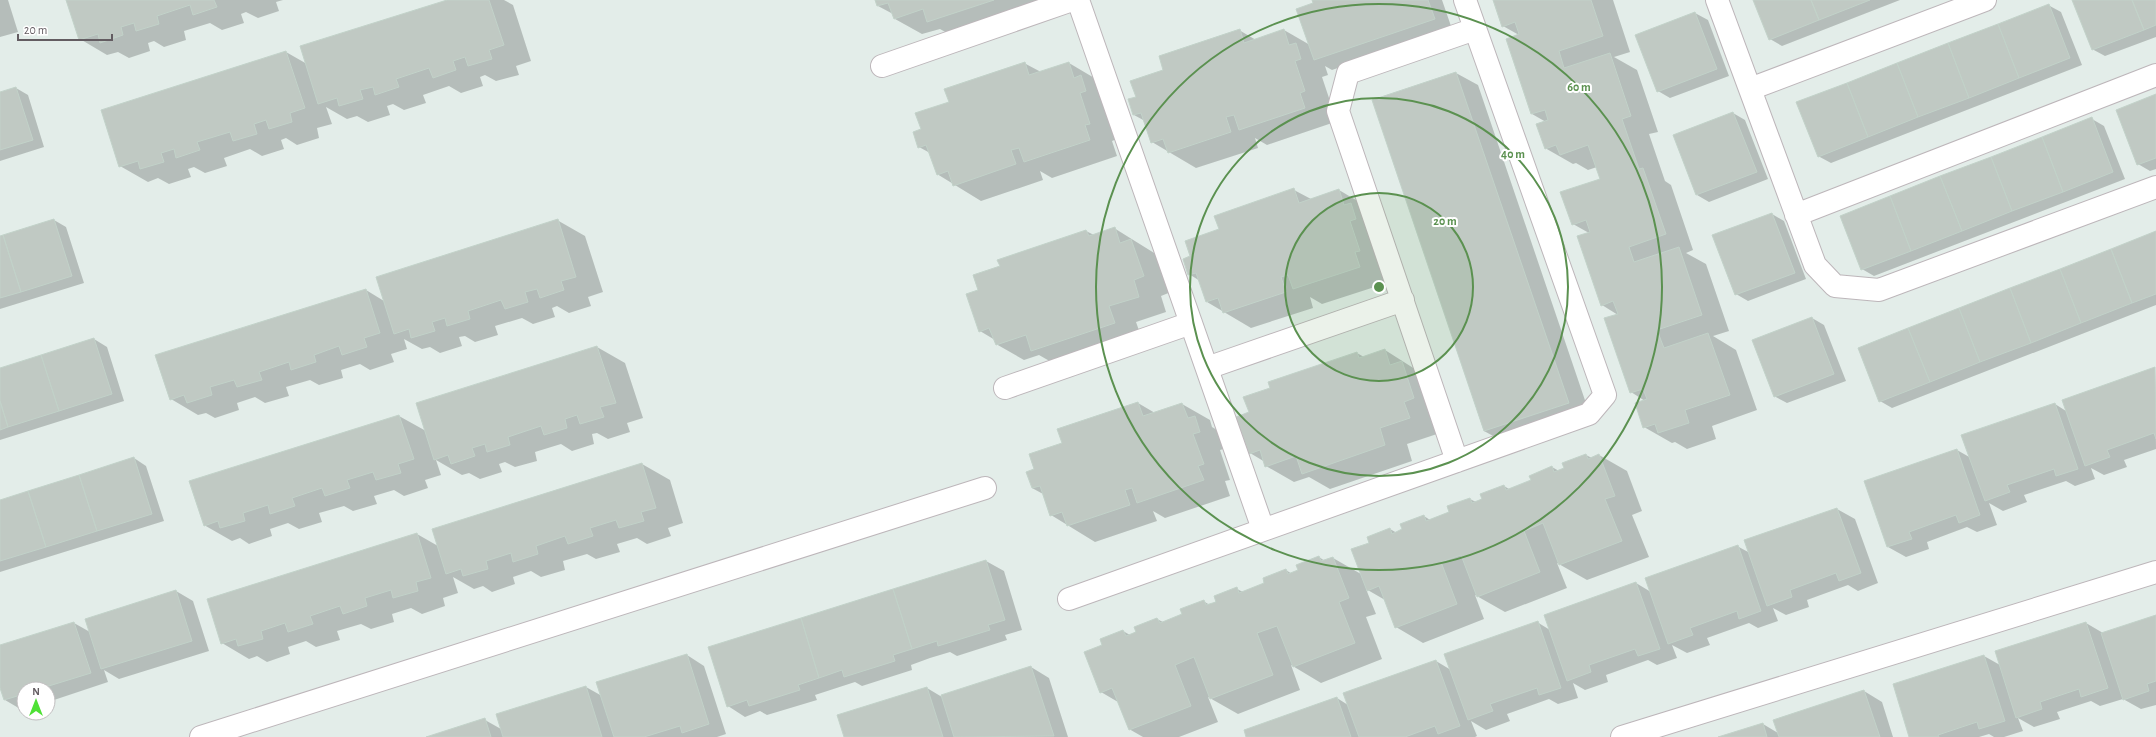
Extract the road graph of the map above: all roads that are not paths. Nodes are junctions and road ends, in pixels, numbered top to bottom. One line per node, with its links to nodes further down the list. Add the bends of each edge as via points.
1 (1072, 0): 7 (street)
2 (1078, 0): 13 (street)
3 (1464, 0): 6 (street)
4 (1717, 0): 9 (street)
5 (1985, 0): 9 (street)
6 (1475, 29): 12 (street, via 1348,73 1338,111); 16 (street, via 1605,395 1589,414)
7 (882, 66)
8 (2156, 75): 11 (street)
9 (1750, 89): 11 (street)
10 (2156, 187): 11 (street, via 1879,290 1835,286 1815,265)
11 (1796, 215)
12 (1403, 300): 14 (street); 16 (street)
13 (1191, 323): 14 (street); 15 (street)
14 (1207, 368): 18 (street)
15 (1005, 388)
16 (1457, 460): 18 (street)
17 (985, 488): 21 (street)
18 (1264, 530): 20 (street)
19 (2156, 572): 22 (street)
20 (1069, 599)
21 (201, 737)
22 (1622, 737)

